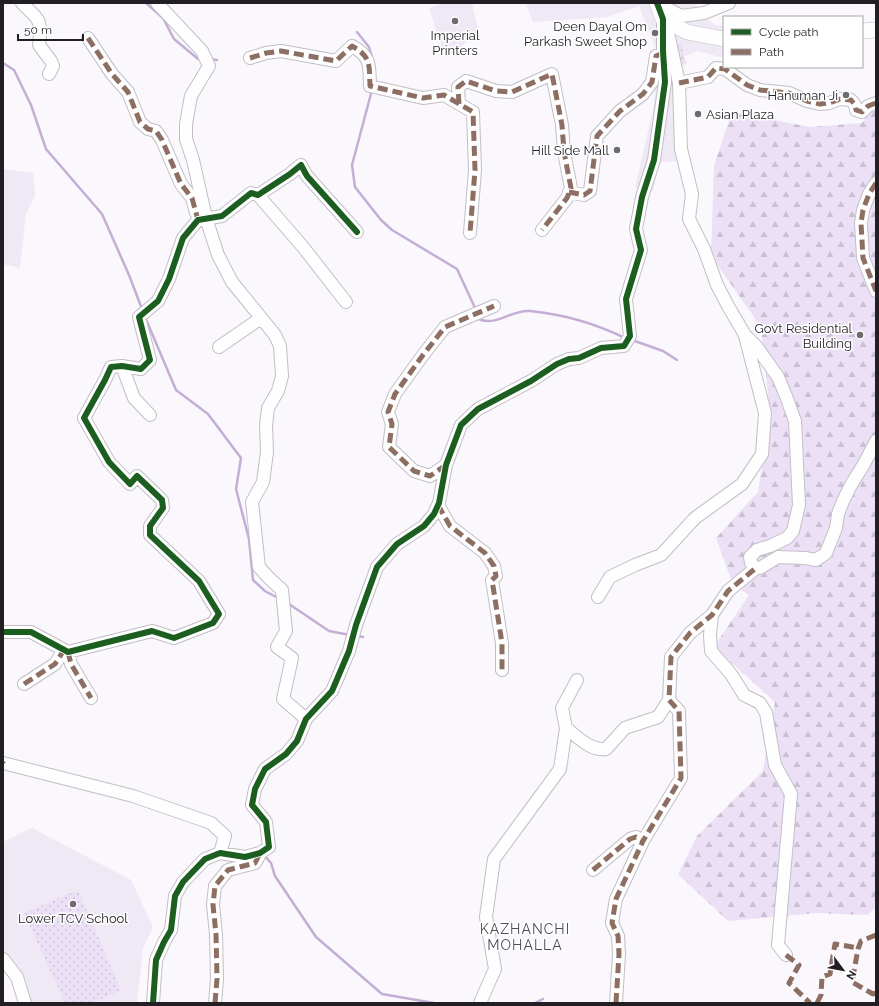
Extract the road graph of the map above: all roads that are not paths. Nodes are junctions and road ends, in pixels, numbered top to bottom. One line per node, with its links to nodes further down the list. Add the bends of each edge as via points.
1 (22, 3): 12 (street, via 38,18 42,27 39,45 53,66)
2 (157, 3): 19 (street, via 202,51 209,66 191,96 186,132)
3 (657, 3): 4 (street, via 681,16 704,13); 5 (main road)
4 (729, 3)
5 (663, 19): 9 (main road, via 687,32); 10 (street); 13 (street, via 670,38)
6 (876, 30): 7 (main road)
7 (863, 31)
8 (88, 38): 19 (street, via 112,74 128,92 140,122 148,129 156,131 162,140 181,184 192,198)
9 (723, 39)
10 (663, 51): 17 (street, via 656,56 652,82 643,94 620,111 597,136 590,191 584,195); 32 (street, via 665,82 654,160 642,197 636,229 641,250 626,299 627,341 557,364 478,409 461,425)
11 (250, 58): 15 (street, via 281,51 336,61 352,46 369,62 370,86 423,98 444,95)
12 (49, 74)
13 (678, 83): 14 (street, via 708,77 716,68 725,70 747,85 760,90 789,92 820,104 840,99 851,100 856,110 862,112); 27 (street, via 681,149 692,194 689,218 717,285)
14 (876, 103)
15 (459, 104): 17 (street, via 458,87 466,82 496,92 512,92 552,74 562,125 571,188); 22 (street, via 473,112 475,170)
16 (876, 183): 23 (street, via 863,210 861,223 863,258)
17 (569, 192): 20 (street)
18 (258, 195): 19 (street, via 251,194 222,216); 21 (street, via 301,165 307,176); 24 (street)
19 (202, 219): 26 (street, via 232,282); 29 (street, via 183,238 169,279 158,301 139,317 150,360 141,369)
20 (542, 230)
21 (357, 232)
22 (470, 233)
23 (876, 291)
24 (346, 302)
25 (494, 306): 32 (street, via 445,327 395,394 388,412 392,424 389,447 414,471 430,476)
26 (261, 318): 28 (street); 44 (street, via 275,335 280,346 282,376 268,408 263,482 252,502 259,567 282,590 286,631 277,647 292,658 283,699)
27 (745, 335): 34 (street, via 778,377 794,421 796,437 799,505 793,531 787,538 757,550 750,557); 35 (street, via 765,413 762,454 742,484 695,518 661,555 610,577)
28 (219, 347)
29 (122, 366): 30 (street, via 134,398); 38 (street, via 111,367 84,418 109,462 130,484 137,476 162,500 163,508 150,526 150,535 199,581 219,614 213,623 174,638 152,631)
30 (150, 415)
31 (876, 441): 34 (street, via 843,501 826,552 816,560 778,557)
32 (446, 466): 33 (street)
33 (438, 505): 39 (street, via 450,526 485,553 494,566 496,576 492,580 502,643); 44 (street, via 424,526 397,544 377,568 349,651 332,691)
34 (756, 568): 36 (street, via 728,591)
35 (598, 597)
36 (712, 614): 43 (street, via 690,633 671,657); 51 (street, via 711,651 731,674 744,695 760,703 766,713 775,765 791,794 778,945)
37 (3, 632): 38 (street, via 31,632)
38 (66, 651): 41 (street, via 55,664); 42 (street)
39 (502, 670)
40 (577, 680): 45 (street, via 562,708)
41 (24, 684)
42 (91, 698)
43 (669, 700): 45 (street, via 658,717 625,728 606,749 598,750); 47 (street, via 679,712 681,778)
44 (306, 719): 49 (street, via 297,741 286,754 265,769 255,789 252,805 266,822 269,847)
45 (566, 728): 56 (street, via 560,770 494,859 486,917 495,969)
46 (3, 763): 48 (street, via 133,796 211,823 225,836)
47 (643, 841): 50 (street, via 636,837 630,839); 57 (street, via 616,899 612,923 618,936 619,954)
48 (220, 853): 49 (street, via 245,857); 54 (street, via 205,859 183,882 175,896 171,930 156,960)
49 (260, 853): 55 (street, via 255,862 228,870 215,886)
50 (592, 870)
51 (786, 955)
52 (3, 959): 53 (street, via 17,977)
53 (25, 1003)
54 (153, 1003)
55 (215, 1003)
56 (480, 1003)
57 (616, 1003)

